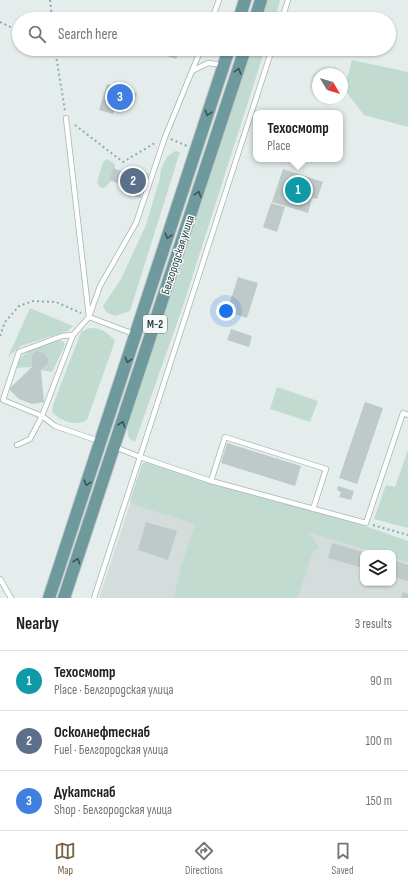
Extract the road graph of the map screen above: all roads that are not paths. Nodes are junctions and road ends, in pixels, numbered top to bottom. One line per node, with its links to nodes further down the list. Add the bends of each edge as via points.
1 (219, 0): 5 (lane)
2 (245, 0): 6 (main road)
3 (261, 0): 7 (main road)
4 (288, 0): 8 (lane)
5 (215, 12)
6 (241, 12)
7 (257, 12)
8 (284, 12)
9 (198, 56): 14 (lane)
10 (227, 56): 13 (main road, Белгородская улица / М-2)
11 (243, 56): 16 (main road, Белгородская улица / М-2, one-way to 11)
12 (270, 56): 26 (lane)
13 (224, 65): 14 (lane, via 208,63); 15 (main road, Белгородская улица / М-2)
14 (192, 72): 18 (lane, via 165,137 136,223 100,286)
15 (218, 85): 16 (lane); 19 (main road, Белгородская улица / М-2, one-way to 19)
16 (232, 90): 25 (main road, Белгородская улица / М-2, one-way to 16)
17 (66, 118): 18 (lane)
18 (89, 317): 19 (lane); 20 (lane)
19 (136, 334): 23 (main road, Белгородская улица / М-2, one-way to 23)
20 (73, 335): 22 (lane); 22 (lane, via 62,336 19,352 3,400)
21 (408, 415): 28 (lane, via 403,413 366,523)
22 (42, 416): 23 (lane, via 55,426); 24 (lane, via 30,439)
23 (101, 442): 31 (main road, Белгородская улица / М-2, one-way to 31)
24 (17, 445)
25 (115, 448): 26 (lane); 32 (main road, Белгородская улица / М-2, one-way to 25)
26 (140, 457): 27 (lane); 33 (lane)
27 (211, 480): 28 (lane); 28 (lane, via 225,437 326,469)
28 (313, 509)
29 (0, 579): 30 (lane)
30 (11, 598)
31 (49, 598)
32 (64, 598)
33 (94, 598)

